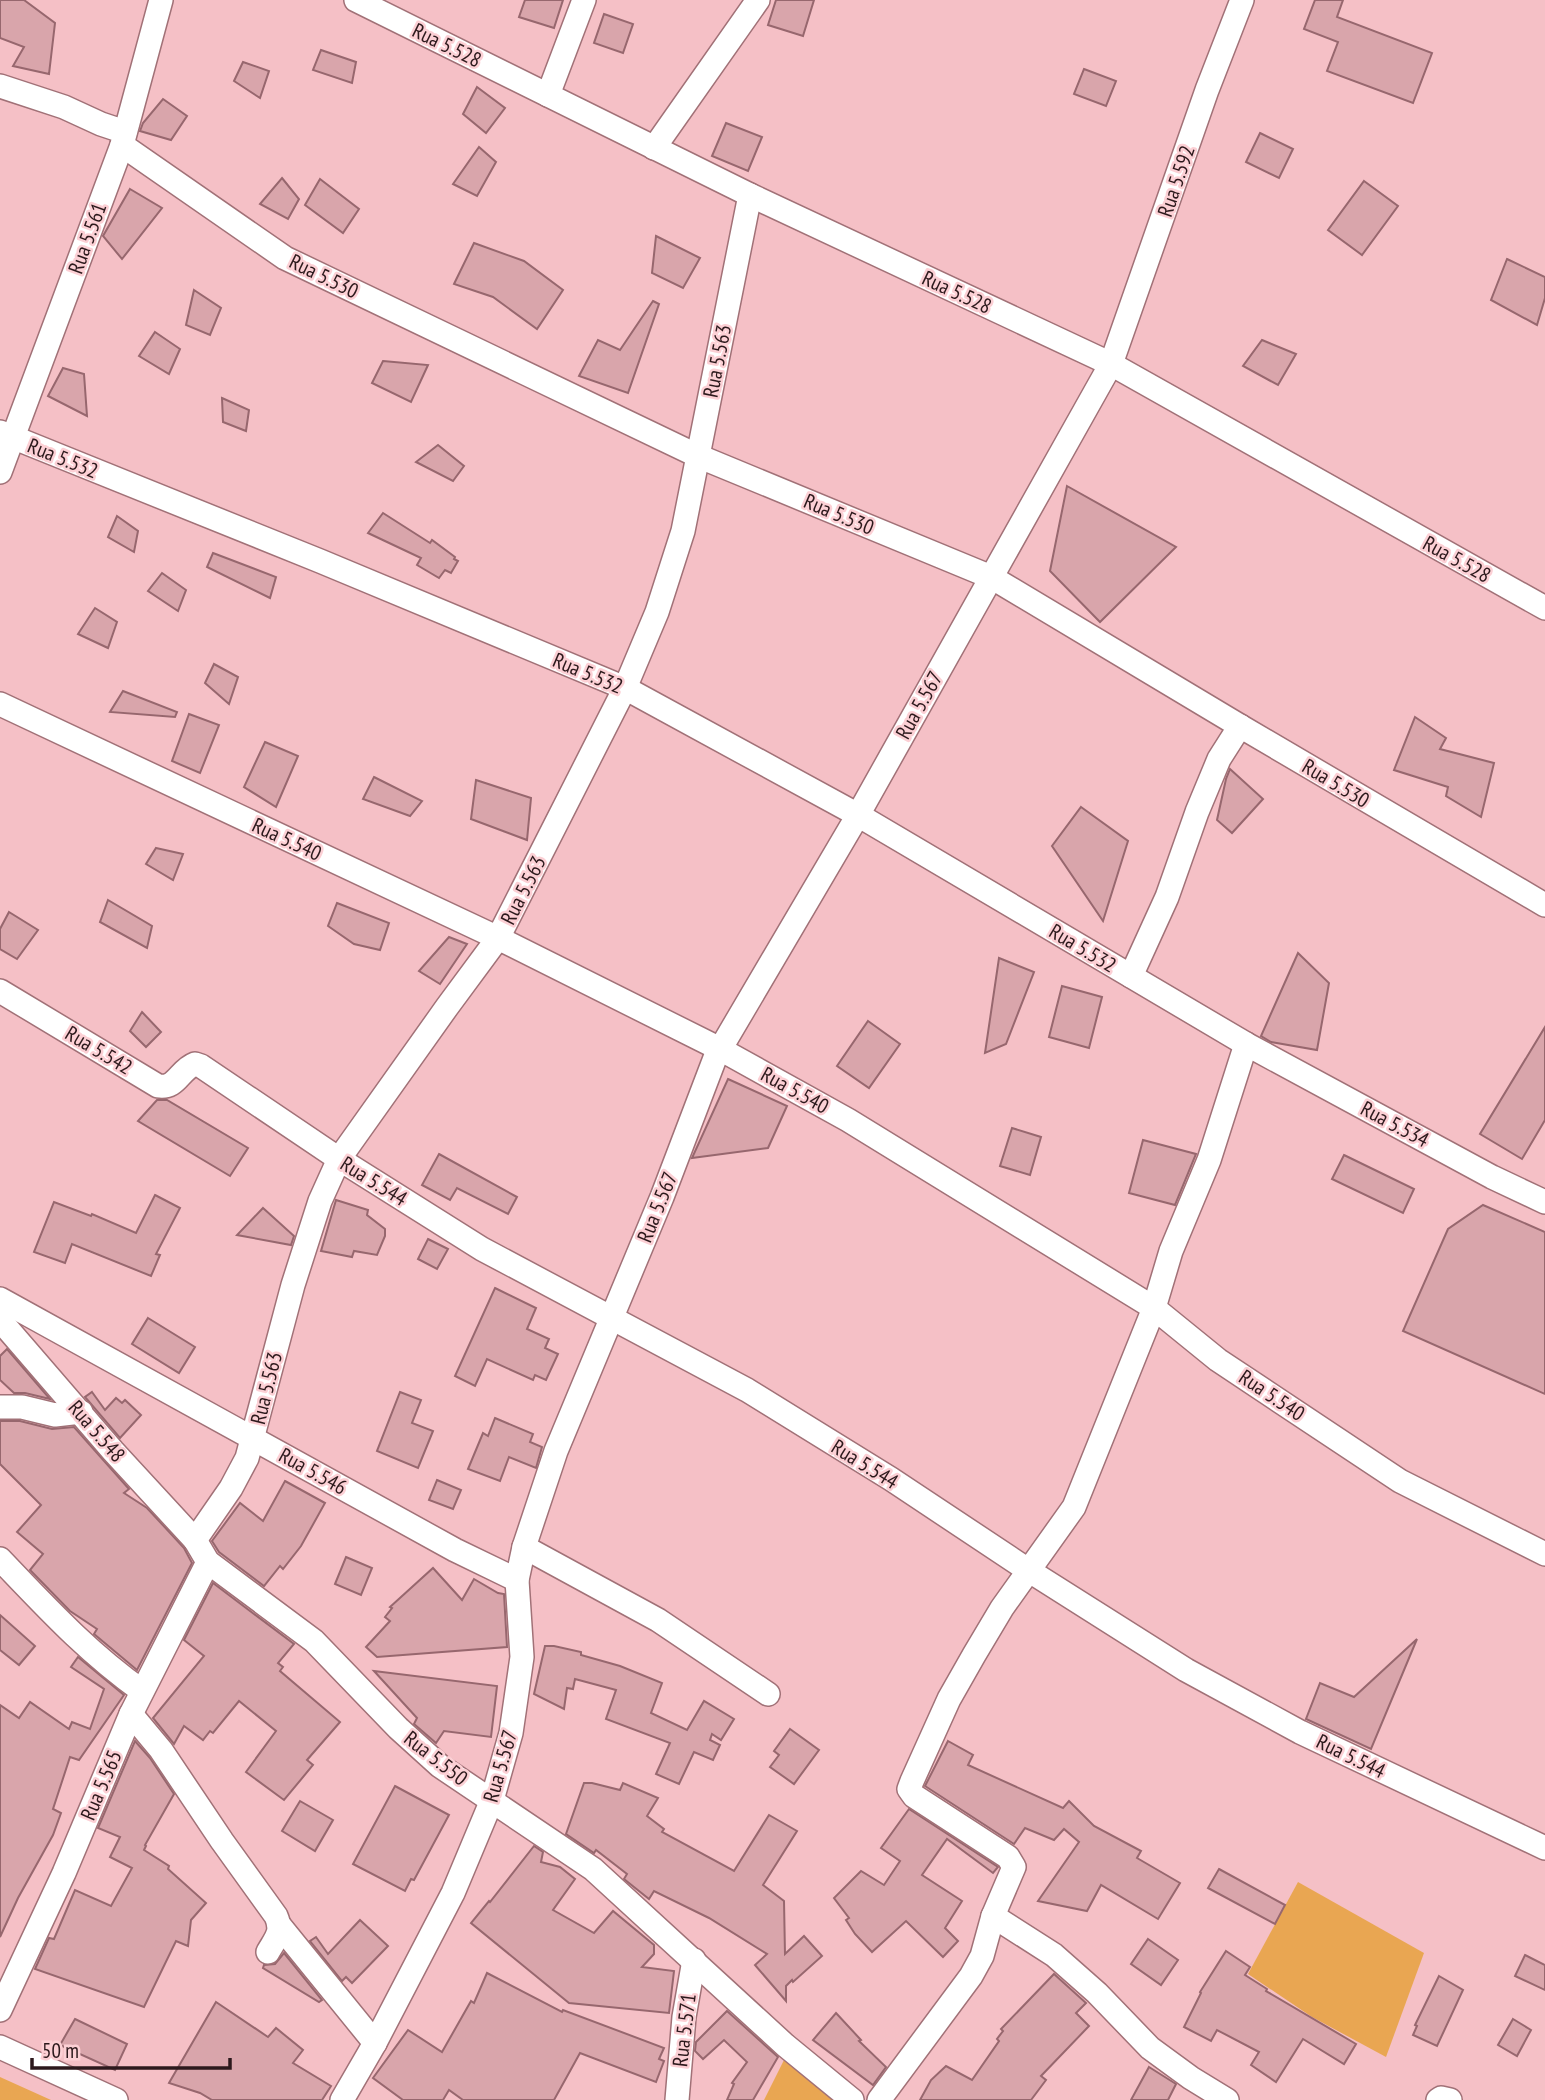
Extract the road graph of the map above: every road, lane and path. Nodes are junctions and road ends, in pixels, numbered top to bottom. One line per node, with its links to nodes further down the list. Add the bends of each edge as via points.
1 (161, 0): 8 (street, Rua 5.561)
2 (356, 0): 7 (street, Rua 5.528)
3 (584, 0): 7 (street)
4 (758, 0): 9 (street)
5 (1242, 0): 11 (street, Rua 5.592)
6 (0, 86): 8 (street, Rua 5.530, via 64,107)
7 (548, 95): 9 (street, Rua 5.528)
8 (123, 138): 12 (street, Rua 5.561); 13 (street, Rua 5.530, via 285,258)
9 (654, 148): 10 (street, Rua 5.528)
10 (750, 195): 11 (street, Rua 5.528); 13 (street, Rua 5.563)
11 (1111, 364): 15 (street, Rua 5.567); 16 (street, Rua 5.528)
12 (6, 435): 14 (street, Rua 5.561); 17 (street, Rua 5.532)
13 (698, 456): 15 (street, Rua 5.530); 17 (street, Rua 5.563, via 676,554)
14 (0, 472)
15 (991, 577): 19 (street, Rua 5.530); 20 (street, Rua 5.567)
16 (1545, 608)
17 (625, 688): 20 (street, Rua 5.532); 22 (street, Rua 5.563)
18 (0, 704): 22 (street, Rua 5.540)
19 (1240, 726): 21 (street, Rua 5.530); 23 (street, via 1219,759 1167,897)
20 (858, 815): 23 (street, Rua 5.532); 26 (street, Rua 5.567)
21 (1545, 905)
22 (498, 938): 26 (street, Rua 5.540); 28 (street, Rua 5.563)
23 (1131, 976): 25 (street, Rua 5.532)
24 (0, 990): 27 (street, Rua 5.542, via 158,1086 174,1084)
25 (1246, 1044): 29 (street, Rua 5.534); 31 (street)
26 (720, 1049): 31 (street, Rua 5.540, via 848,1120); 32 (street, Rua 5.567)
27 (194, 1064): 28 (street, Rua 5.544)
28 (339, 1160): 32 (street, Rua 5.544, via 482,1249); 36 (street, Rua 5.563, via 320,1201 293,1285)
29 (1545, 1202)
30 (0, 1299): 36 (street, Rua 5.546)
31 (1154, 1308): 39 (street, Rua 5.540, via 1219,1360 1400,1481); 42 (street, via 1074,1507)
32 (613, 1318): 38 (street, Rua 5.567, via 556,1451); 42 (street, Rua 5.544, via 747,1390)
33 (0, 1320): 35 (street, Rua 5.548)
34 (0, 1407): 35 (street, via 55,1415)
35 (81, 1412): 37 (street, Rua 5.548)
36 (253, 1438): 37 (street, Rua 5.563, via 231,1488); 43 (street, Rua 5.546)
37 (195, 1539): 41 (street, Rua 5.550)
38 (524, 1547): 43 (street, Rua 5.567); 45 (street, via 658,1620)
39 (1545, 1554)
40 (0, 1559): 44 (street, via 108,1667)
41 (208, 1562): 44 (street, Rua 5.565); 47 (street, Rua 5.550, via 314,1641 440,1766)
42 (1028, 1570): 48 (street, Rua 5.544, via 1186,1670 1300,1732); 49 (street, via 949,1699 909,1789 1012,1863)
43 (517, 1580): 47 (street, Rua 5.567, via 522,1657 512,1733)
44 (142, 1691): 46 (street, Rua 5.565)
45 (768, 1694)
46 (131, 1714): 50 (street, via 161,1750); 53 (street, Rua 5.565)
47 (492, 1800): 52 (street, Rua 5.550, via 593,1869); 54 (street, Rua 5.567, via 453,1893)
48 (1545, 1848)
49 (993, 1916): 60 (street, via 971,1976); 61 (street, via 1054,1955 1150,2048)
50 (281, 1926): 51 (street); 54 (street)
51 (268, 1952)
52 (694, 1960): 58 (street, Rua 5.571); 59 (street, Rua 5.550)
53 (0, 2010)
54 (375, 2043): 57 (street, Rua 5.567)
55 (0, 2047): 56 (street)
56 (117, 2100)
57 (342, 2100)
58 (677, 2100)
59 (852, 2100)
60 (879, 2100)
61 (1227, 2100)
62 (1438, 2100): 63 (street)
63 (1450, 2100)

